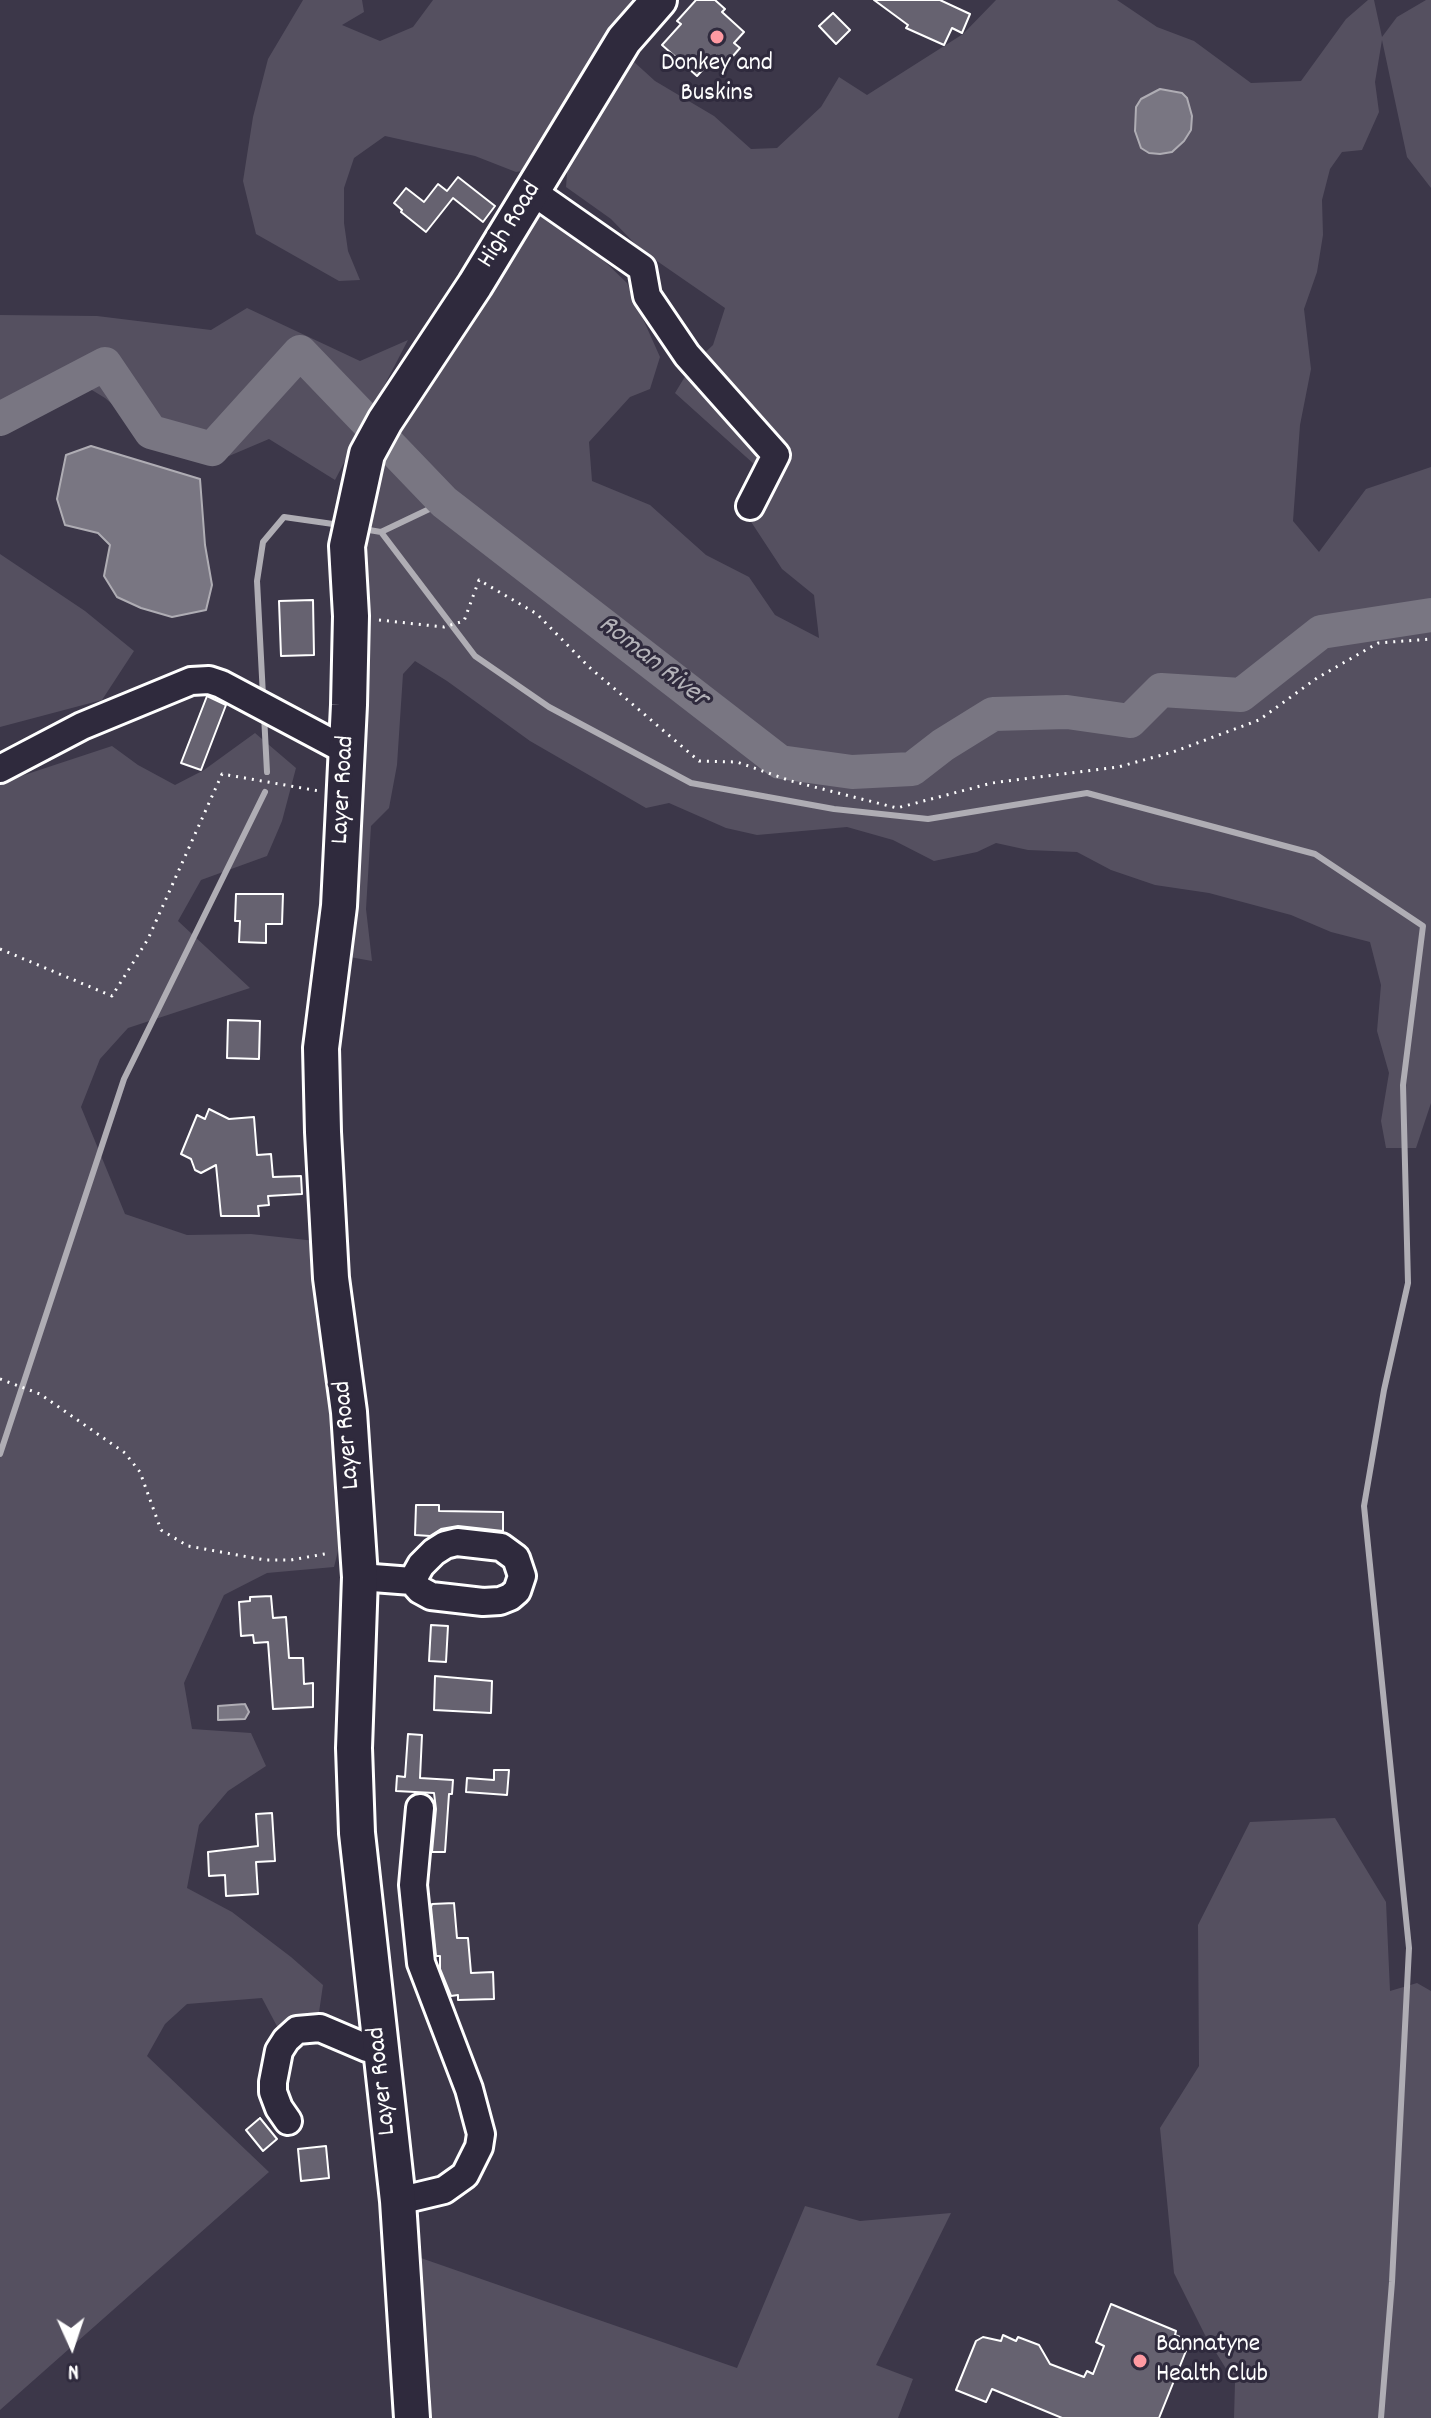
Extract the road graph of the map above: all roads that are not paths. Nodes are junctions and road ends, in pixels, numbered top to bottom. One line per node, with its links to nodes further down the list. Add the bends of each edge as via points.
1 (659, 0): 2 (main road, High Road, via 624,40)
2 (533, 192): 3 (main road, High Road); 4 (lane, via 642,268 647,296 687,355 776,455)
3 (375, 439): 5 (main road, Layer Road, via 348,559)
4 (750, 506)
5 (347, 751): 6 (lane, via 209,680 191,681 82,726); 7 (main road, Layer Road, via 339,906 321,1048 331,1278 349,1412)
6 (0, 769)
7 (359, 1562): 8 (lane); 10 (main road, Layer Road, via 357,1833)
8 (412, 1581)
9 (420, 1808): 12 (lane, via 413,1885 421,1963 481,2134 465,2175 444,2190)
10 (380, 2048): 11 (lane, via 367,2048 320,2028 297,2030 279,2051 273,2082); 12 (main road, Layer Road)
11 (288, 2121)
12 (398, 2201): 13 (main road, Layer Road)
13 (412, 2418)

